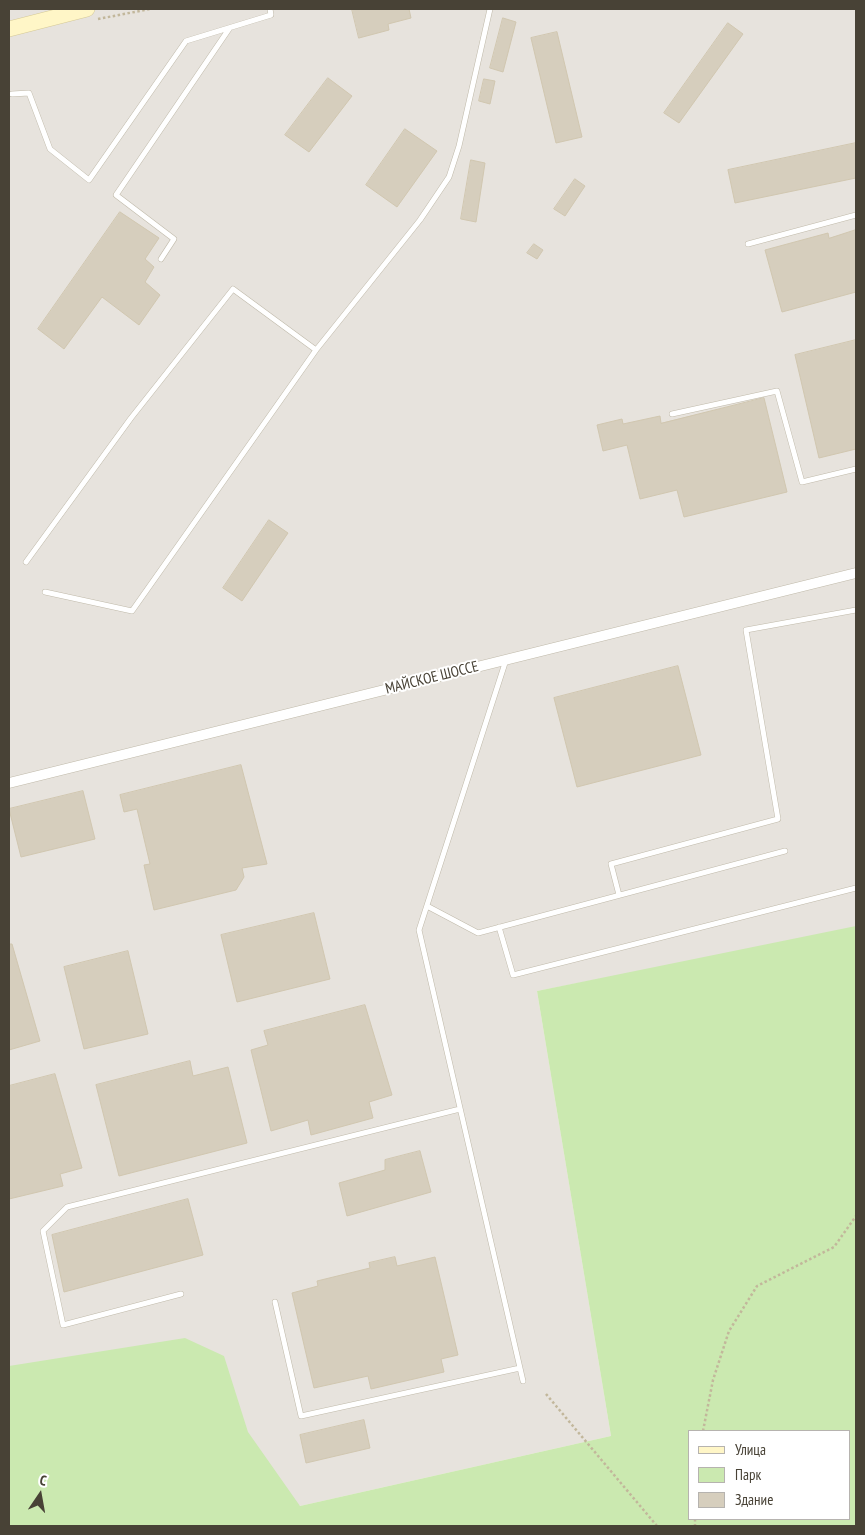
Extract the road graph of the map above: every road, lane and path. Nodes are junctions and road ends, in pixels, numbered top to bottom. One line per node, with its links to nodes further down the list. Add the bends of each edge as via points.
1 (270, 9): 4 (lane, via 271,15)
2 (490, 9): 10 (lane, via 449,177 420,220)
3 (78, 10): 5 (street)
4 (229, 28): 6 (lane, via 186,41 89,180 50,148 29,93); 9 (lane, via 116,195 174,239)
5 (9, 29)
6 (12, 94)
7 (856, 215): 8 (lane)
8 (748, 244)
9 (161, 259)
10 (316, 350): 13 (lane, via 233,289 131,418); 15 (lane, via 132,611)
11 (672, 414): 12 (lane, via 777,391 802,482)
12 (856, 468)
13 (26, 562)
14 (856, 573): 17 (street, МАЙСКОЕ ШОССЕ)
15 (45, 592)
16 (856, 610): 21 (lane, via 746,630 778,819 611,864)
17 (506, 660): 18 (street, МАЙСКОЕ ШОССЕ); 22 (lane)
18 (9, 784)
19 (785, 851): 21 (lane)
20 (856, 888): 23 (lane, via 513,975)
21 (619, 895): 23 (lane)
22 (426, 906): 23 (lane, via 478,933); 24 (lane, via 419,930)
23 (499, 927)
24 (460, 1110): 26 (lane, via 67,1206 43,1231 63,1325); 28 (lane)
25 (856, 1216): 31 (path, via 834,1248 758,1286 729,1331 713,1380)
26 (181, 1294)
27 (275, 1302): 28 (lane, via 301,1416)
28 (520, 1368): 29 (lane)
29 (523, 1381)
30 (546, 1394): 32 (path)
31 (703, 1430)
32 (657, 1526)

